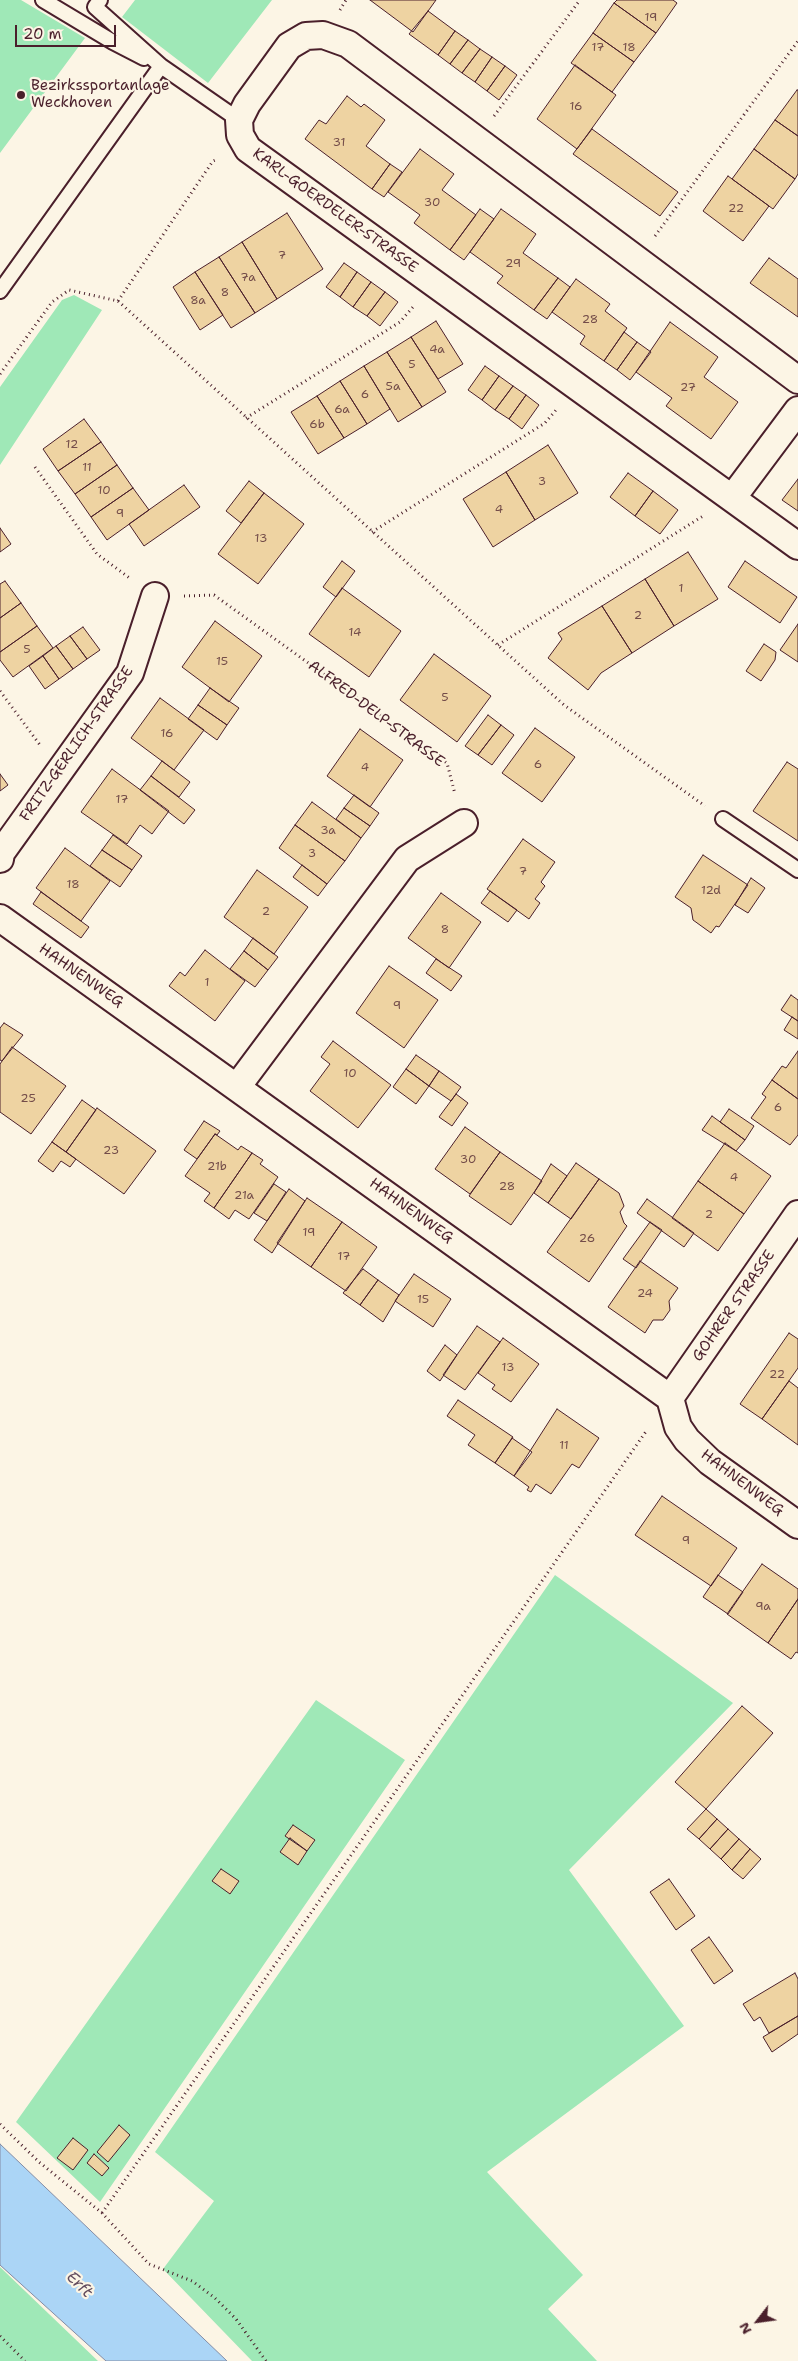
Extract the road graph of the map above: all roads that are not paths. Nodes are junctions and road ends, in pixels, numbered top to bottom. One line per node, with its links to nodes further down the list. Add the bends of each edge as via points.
1 (43, 0): 3 (lane)
2 (100, 0): 3 (lane, via 95,7)
3 (161, 66): 4 (lane); 5 (lane)
4 (239, 120): 6 (street, via 289,46 306,36 323,35 348,44); 8 (street, KARL-GOERDELER-STRASSE, via 240,135 248,149)
5 (0, 291)
6 (798, 380)
7 (798, 410): 8 (street)
8 (733, 497): 9 (street, KARL-GOERDELER-STRASSE)
9 (798, 546)
10 (155, 596): 13 (street, FRITZ-GERLICH-STRASSE, via 130,673 1,853)
11 (724, 819): 14 (lane)
12 (464, 823): 16 (street, via 407,859)
13 (0, 859)
14 (798, 870)
15 (3, 915): 16 (street, HAHNENWEG)
16 (237, 1087): 18 (street, HAHNENWEG)
17 (798, 1214): 18 (street, GOHRER STRASSE)
18 (670, 1398): 19 (street, HAHNENWEG, via 678,1426 687,1440 710,1462)
19 (798, 1525)

